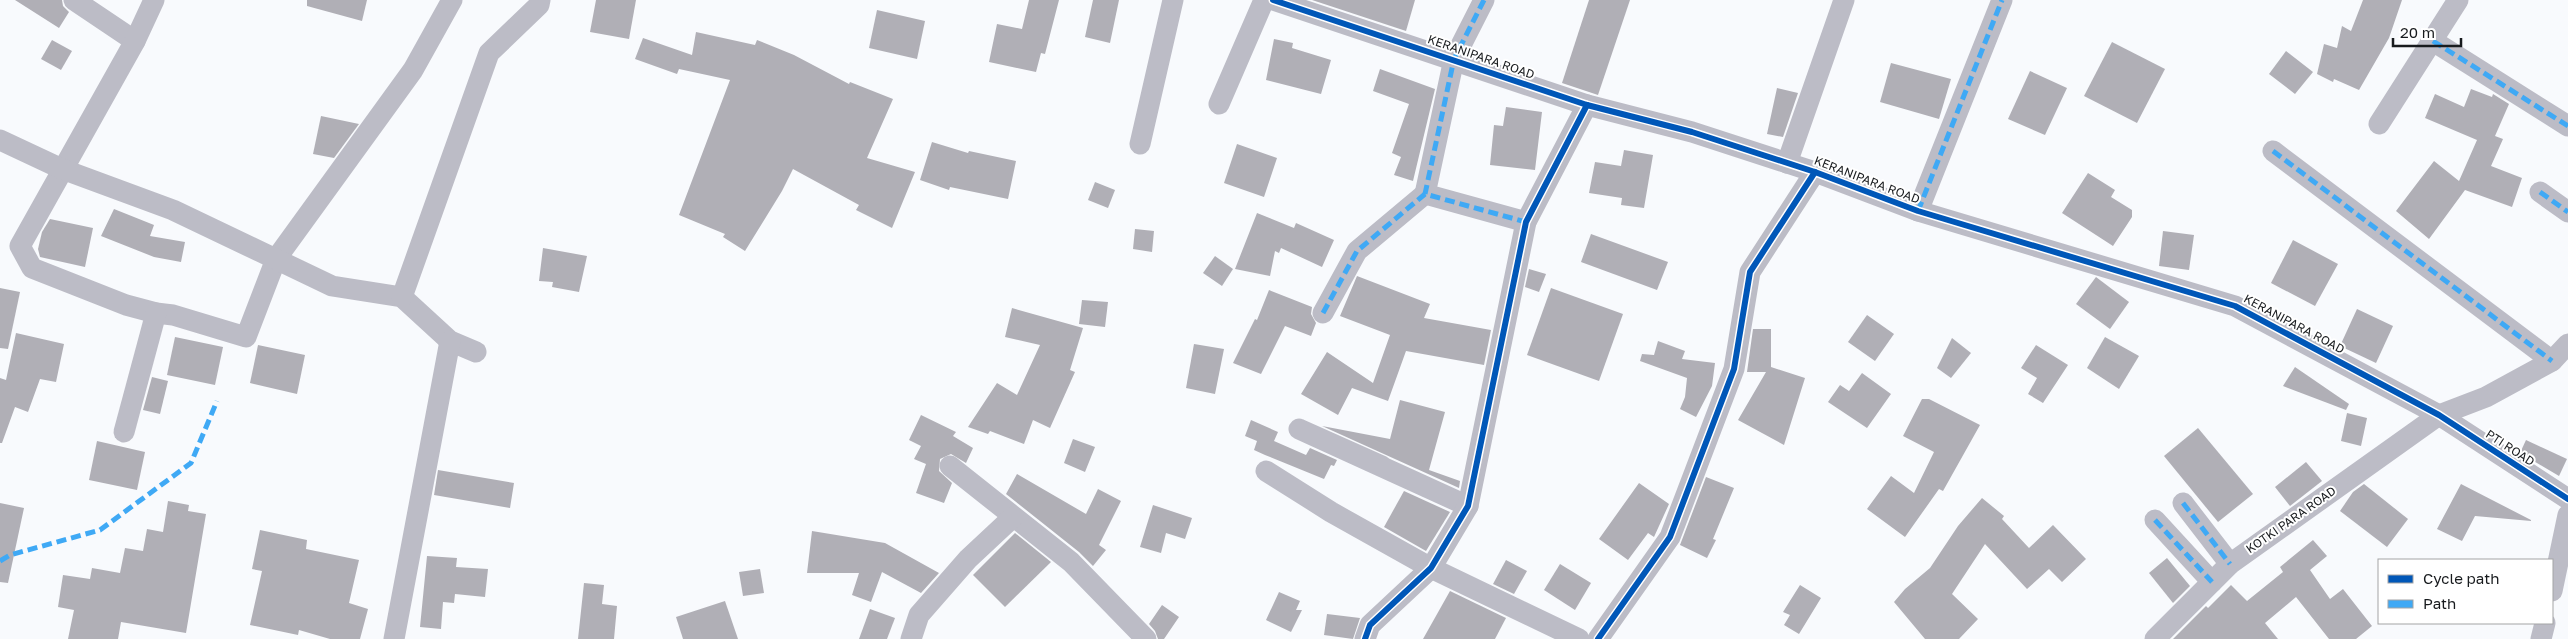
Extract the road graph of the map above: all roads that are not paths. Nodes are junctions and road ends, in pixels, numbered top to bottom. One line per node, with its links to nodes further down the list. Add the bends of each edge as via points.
1 (74, 0): 12 (street)
2 (154, 0): 12 (street)
3 (452, 0): 29 (street, via 413,70)
4 (540, 0): 30 (street, via 539,5 490,53)
5 (1173, 0): 20 (street)
6 (1264, 0): 15 (street)
7 (1273, 0): 14 (street, KERANIPARA ROAD)
8 (1484, 0): 14 (street)
9 (1844, 0): 22 (street)
10 (2002, 0): 26 (street)
11 (2458, 0): 13 (street)
12 (135, 41): 32 (street, via 20,246 32,268 126,305)
13 (2433, 42): 17 (street); 18 (street)
14 (1454, 59): 16 (street, KERANIPARA ROAD); 25 (street)
15 (1219, 104)
16 (1587, 105): 22 (street, KERANIPARA ROAD, via 1692,132); 28 (street)
17 (2379, 124)
18 (2568, 126)
19 (0, 140): 29 (street, via 62,170 174,210)
20 (1140, 144)
21 (2273, 151): 36 (street)
22 (1787, 163): 23 (street, KERANIPARA ROAD)
23 (1816, 172): 26 (street, KERANIPARA ROAD); 58 (street, via 1750,272 1734,369 1670,537)
24 (2540, 192): 27 (street)
25 (1425, 194): 28 (street); 31 (street, via 1357,251)
26 (1918, 211): 37 (street, KERANIPARA ROAD, via 2235,306)
27 (2568, 212)
28 (1526, 222): 44 (street)
29 (276, 259): 30 (street, via 332,286); 32 (street, via 246,337)
30 (402, 296): 33 (street)
31 (1322, 312)
32 (156, 313): 38 (street)
33 (450, 340): 35 (street); 53 (street)
34 (2568, 344): 36 (street)
35 (476, 352)
36 (2552, 361): 37 (street, via 2486,397)
37 (2439, 415): 42 (street, PTI ROAD); 48 (street, KOTKI PARA ROAD)
38 (124, 432)
39 (950, 466): 46 (street)
40 (1382, 466): 44 (street, via 1303,431)
41 (1266, 471): 49 (street)
42 (2568, 499)
43 (2183, 503): 48 (street)
44 (1468, 506): 49 (street)
45 (2568, 515): 51 (street)
46 (1013, 517): 54 (street, via 968,559 919,615); 55 (street, via 1071,562)
47 (2155, 520): 50 (street)
48 (2230, 564): 50 (street, KOTKI PARA ROAD)
49 (1431, 568): 56 (street, via 1370,625); 57 (street)
50 (2212, 582): 59 (street, KOTKI PARA ROAD)
51 (2553, 586)
52 (2545, 624): 60 (street)
53 (394, 639)
54 (911, 639)
55 (1146, 639)
56 (1365, 639)
57 (1579, 639)
58 (1598, 639)
59 (2154, 639)
60 (2541, 639)

